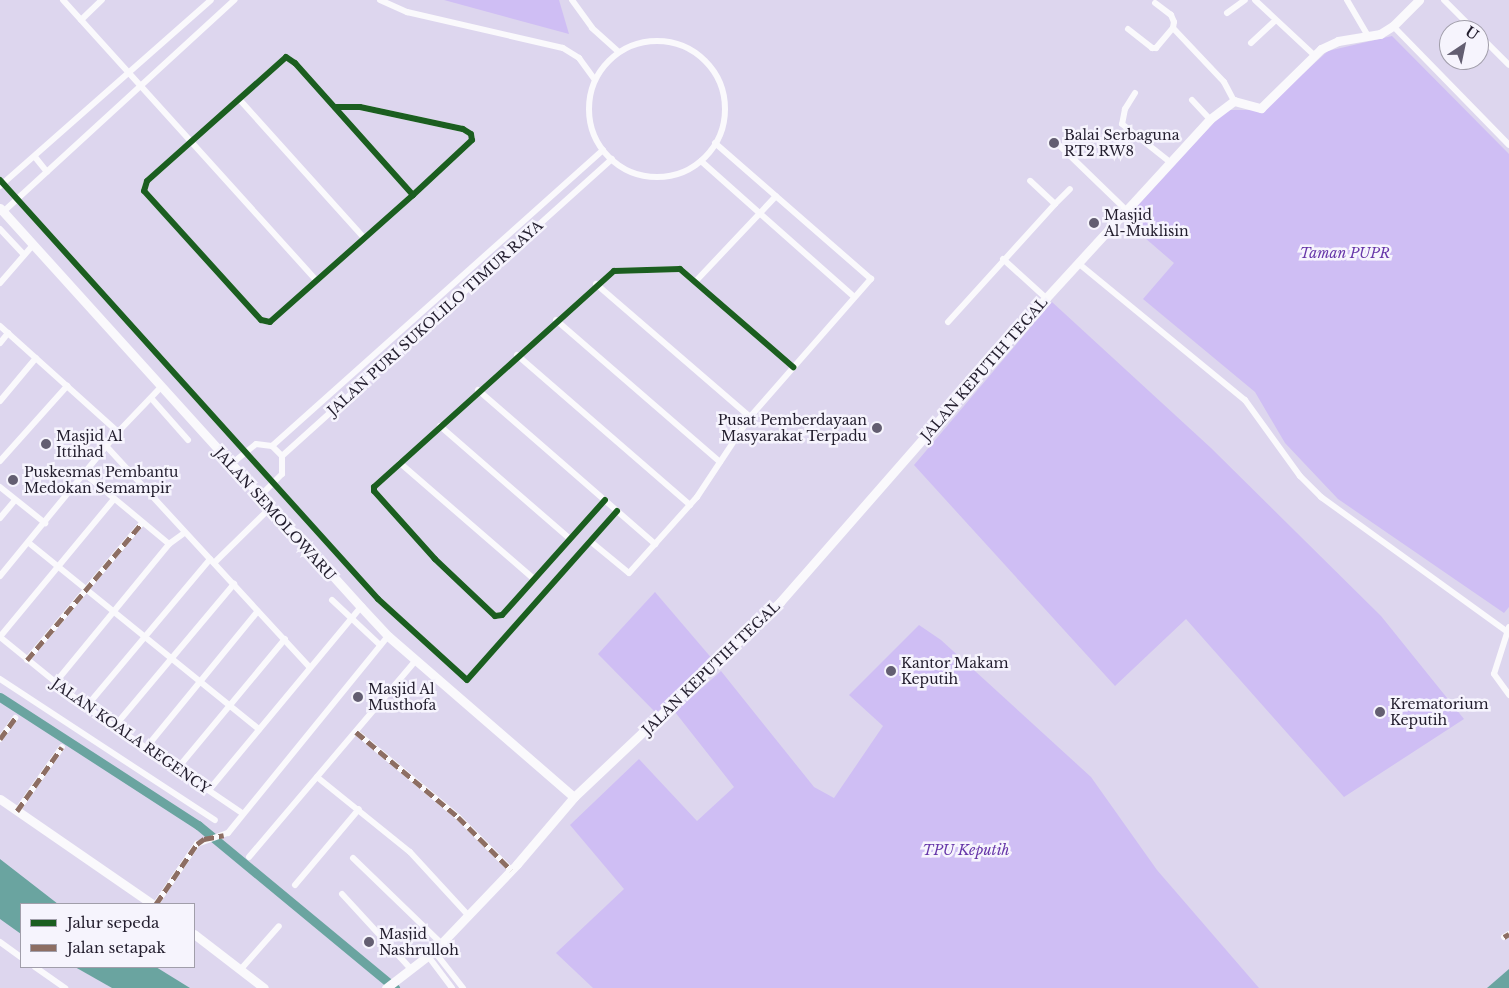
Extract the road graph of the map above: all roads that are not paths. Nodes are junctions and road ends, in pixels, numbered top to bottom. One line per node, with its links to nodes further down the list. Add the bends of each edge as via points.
1 (63, 0): 14 (street)
2 (102, 0): 14 (street)
3 (212, 0): 26 (street)
4 (234, 0): 28 (street)
5 (380, 0): 27 (street, via 407,12 563,48 579,58)
6 (572, 0): 23 (street, via 592,28)
7 (1245, 0): 13 (street)
8 (1347, 0): 20 (street)
9 (1419, 0): 17 (main road)
10 (1444, 0): 15 (street)
11 (1156, 3): 18 (street, via 1171,16)
12 (1258, 3): 16 (street)
13 (1227, 12)
14 (81, 20): 26 (street)
15 (1464, 20)
16 (1275, 21): 21 (street); 24 (street)
17 (1393, 26): 20 (main road, via 1380,34); 37 (street)
18 (1173, 28): 19 (street, via 1154,49); 32 (street, via 1224,82)
19 (1128, 29)
20 (1368, 36): 24 (main road, via 1338,41)
21 (1251, 43)
22 (1489, 45): 25 (street)
23 (620, 52): 27 (street); 36 (street, via 648,41 663,41 678,44 704,60 717,78 724,100 722,130)
24 (1313, 54): 32 (main road, via 1261,108)
25 (1509, 65)
26 (129, 75): 28 (street); 40 (street)
27 (595, 80): 39 (street, via 590,116)
28 (139, 87): 35 (street); 44 (street)
29 (1135, 93): 43 (street, via 1125,109 1122,123)
30 (239, 99): 33 (street, via 286,56); 35 (street); 56 (street)
31 (1192, 100): 34 (street)
32 (1234, 102): 34 (main road, JALAN KEPUTIH TEGAL)
33 (335, 107): 48 (street); 48 (street, via 360,107 463,129 470,134 470,142)
34 (1210, 119): 43 (main road, JALAN KEPUTIH TEGAL)
35 (190, 142): 61 (street); 61 (street, via 147,181 144,191 261,320 270,322)
36 (715, 143): 42 (street); 49 (street)
37 (1509, 145)
38 (1060, 146): 53 (street)
39 (603, 150): 41 (street); 67 (street, JALAN PURI SUKOLILO TIMUR RAYA)
40 (35, 157): 44 (street); 46 (street)
41 (612, 159): 42 (street, via 632,171 656,176 680,172); 69 (street, JALAN PURI SUKOLILO TIMUR RAYA)
42 (701, 161): 54 (street)
43 (1171, 163): 53 (main road, JALAN KEPUTIH TEGAL)
44 (48, 172): 50 (street)
45 (1030, 181): 51 (street)
46 (1, 183): 50 (street)
47 (1070, 189): 51 (street)
48 (413, 195): 56 (street)
49 (776, 196): 54 (street); 65 (street, via 871,279)
50 (16, 201): 52 (street); 88 (street)
51 (1054, 204): 59 (street)
52 (4, 210): 57 (main road, JALAN SEMOLOWARU)
53 (1127, 211): 60 (main road, JALAN KEPUTIH TEGAL)
54 (760, 213): 62 (street); 65 (street)
55 (0, 229): 58 (street)
56 (364, 238): 61 (street)
57 (33, 245): 58 (street); 78 (main road, JALAN SEMOLOWARU)
58 (24, 255): 63 (street)
59 (1003, 259): 66 (street); 70 (street)
60 (1078, 263): 66 (main road, JALAN KEPUTIH TEGAL); 124 (street, via 1245,400 1300,476 1321,498)
61 (316, 280)
62 (695, 282): 64 (street, via 680,269 614,271); 76 (street)
63 (0, 283)
64 (596, 284): 68 (street); 82 (street)
65 (854, 297): 76 (street)
66 (1046, 298): 150 (main road, JALAN KEPUTIH TEGAL, via 778,605)
67 (424, 310): 69 (street); 86 (street, JALAN PURI SUKOLILO TIMUR RAYA)
68 (556, 320): 74 (street); 92 (street)
69 (432, 321): 89 (street, JALAN PURI SUKOLILO TIMUR RAYA)
70 (948, 322)
71 (0, 326): 72 (street)
72 (8, 333): 73 (street); 75 (street)
73 (0, 343)
74 (517, 355): 79 (street); 101 (street)
75 (36, 358): 77 (street); 81 (street)
76 (793, 367): 82 (street)
77 (67, 386): 84 (street); 90 (street)
78 (160, 388): 80 (street); 93 (main road, JALAN SEMOLOWARU)
79 (478, 390): 83 (street); 100 (street)
80 (151, 398): 84 (street); 85 (street)
81 (0, 401)
82 (750, 417): 92 (street)
83 (440, 426): 91 (street); 108 (street)
84 (118, 432): 87 (street)
85 (188, 440)
86 (272, 446): 88 (street, via 256,444); 89 (street)
87 (107, 447): 94 (street); 107 (street)
88 (243, 454): 93 (street); 95 (street)
89 (282, 456): 95 (street, via 282,474)
90 (0, 461)
91 (400, 462): 116 (street); 116 (street, via 374,486 374,491 435,559 495,616 502,615)
92 (720, 462): 101 (street)
93 (232, 463): 97 (main road, JALAN SEMOLOWARU)
94 (86, 474): 98 (street); 105 (street)
95 (272, 486): 97 (street); 109 (street, via 378,600 467,680)
96 (0, 488): 99 (street)
97 (261, 495): 102 (main road, JALAN SEMOLOWARU)
98 (114, 498): 106 (street); 114 (street)
99 (15, 500): 104 (street); 105 (street)
100 (605, 500): 103 (street); 108 (street)
101 (690, 505): 112 (street)
102 (270, 508): 113 (street); 120 (main road, JALAN SEMOLOWARU)
103 (616, 511): 109 (street); 112 (street)
104 (0, 518)
105 (45, 523): 110 (street)
106 (142, 523): 111 (street); 118 (street)
107 (184, 533): 111 (street); 113 (street)
108 (570, 539): 116 (street)
109 (590, 541): 112 (street, via 629,573)
110 (29, 543): 114 (street); 115 (street)
111 (169, 544): 122 (street)
112 (655, 544)
113 (212, 561): 117 (street); 125 (street)
114 (59, 567): 118 (street); 127 (street)
115 (0, 576)
116 (534, 580)
117 (234, 584): 121 (street); 130 (street)
118 (87, 590): 122 (street); 131 (street)
119 (332, 600): 123 (street)
120 (361, 608): 123 (street); 126 (main road, JALAN SEMOLOWARU)
121 (258, 611): 128 (street); 136 (street)
122 (115, 614): 125 (street); 135 (street)
123 (351, 619): 129 (street); 133 (street)
124 (1507, 629): 137 (street, via 1494,674)
125 (144, 636): 130 (street); 139 (street)
126 (388, 636): 129 (street); 132 (main road, JALAN SEMOLOWARU)
127 (0, 637): 131 (street, JALAN KOALA REGENCY)
128 (285, 639): 133 (street); 138 (street)
129 (380, 645): 154 (street)
130 (172, 659): 136 (street); 141 (street)
131 (27, 660): 135 (street, JALAN KOALA REGENCY)
132 (416, 660): 143 (street); 150 (main road, JALAN SEMOLOWARU)
133 (309, 667): 142 (street)
134 (0, 679): 155 (street)
135 (55, 683): 139 (street, JALAN KOALA REGENCY)
136 (200, 683): 138 (street); 146 (street)
137 (1509, 695)
138 (230, 706): 142 (street); 147 (street)
139 (86, 708): 141 (street, JALAN KOALA REGENCY)
140 (15, 718): 144 (street)
141 (114, 727): 146 (street, JALAN KOALA REGENCY)
142 (259, 729): 149 (street)
143 (356, 732): 148 (street); 158 (street, via 458,817)
144 (0, 739)
145 (62, 747): 153 (street)
146 (145, 749): 147 (street, JALAN KOALA REGENCY)
147 (177, 769): 149 (street, JALAN KOALA REGENCY)
148 (317, 776): 152 (street); 156 (street)
149 (209, 790): 154 (street, JALAN KOALA REGENCY)
150 (574, 797): 158 (main road, JALAN KEPUTIH TEGAL)
151 (0, 799): 153 (main road)
152 (359, 809): 159 (street); 163 (street, via 410,852)
153 (17, 811): 161 (main road)
154 (242, 813): 162 (street, via 224,835 204,839 197,844)
155 (215, 820)
156 (249, 857)
157 (353, 858): 167 (street)
158 (511, 870): 163 (main road, JALAN KEPUTIH TEGAL)
159 (295, 885)
160 (342, 894): 171 (street)
161 (151, 903)
162 (157, 903)
163 (468, 914): 167 (main road, JALAN KEPUTIH TEGAL)
164 (279, 926): 172 (street)
165 (195, 935): 172 (main road)
166 (0, 942): 169 (street)
167 (440, 942): 168 (main road, JALAN KEPUTIH TEGAL)
168 (431, 953): 171 (main road, JALAN KEPUTIH TEGAL); 176 (street); 177 (street)
169 (20, 956)
170 (36, 968): 173 (street)
171 (410, 968): 175 (main road, JALAN KEPUTIH TEGAL)
172 (241, 969): 174 (main road)
173 (65, 988)
174 (264, 988)
175 (386, 988)
176 (452, 988)
177 (463, 988)

